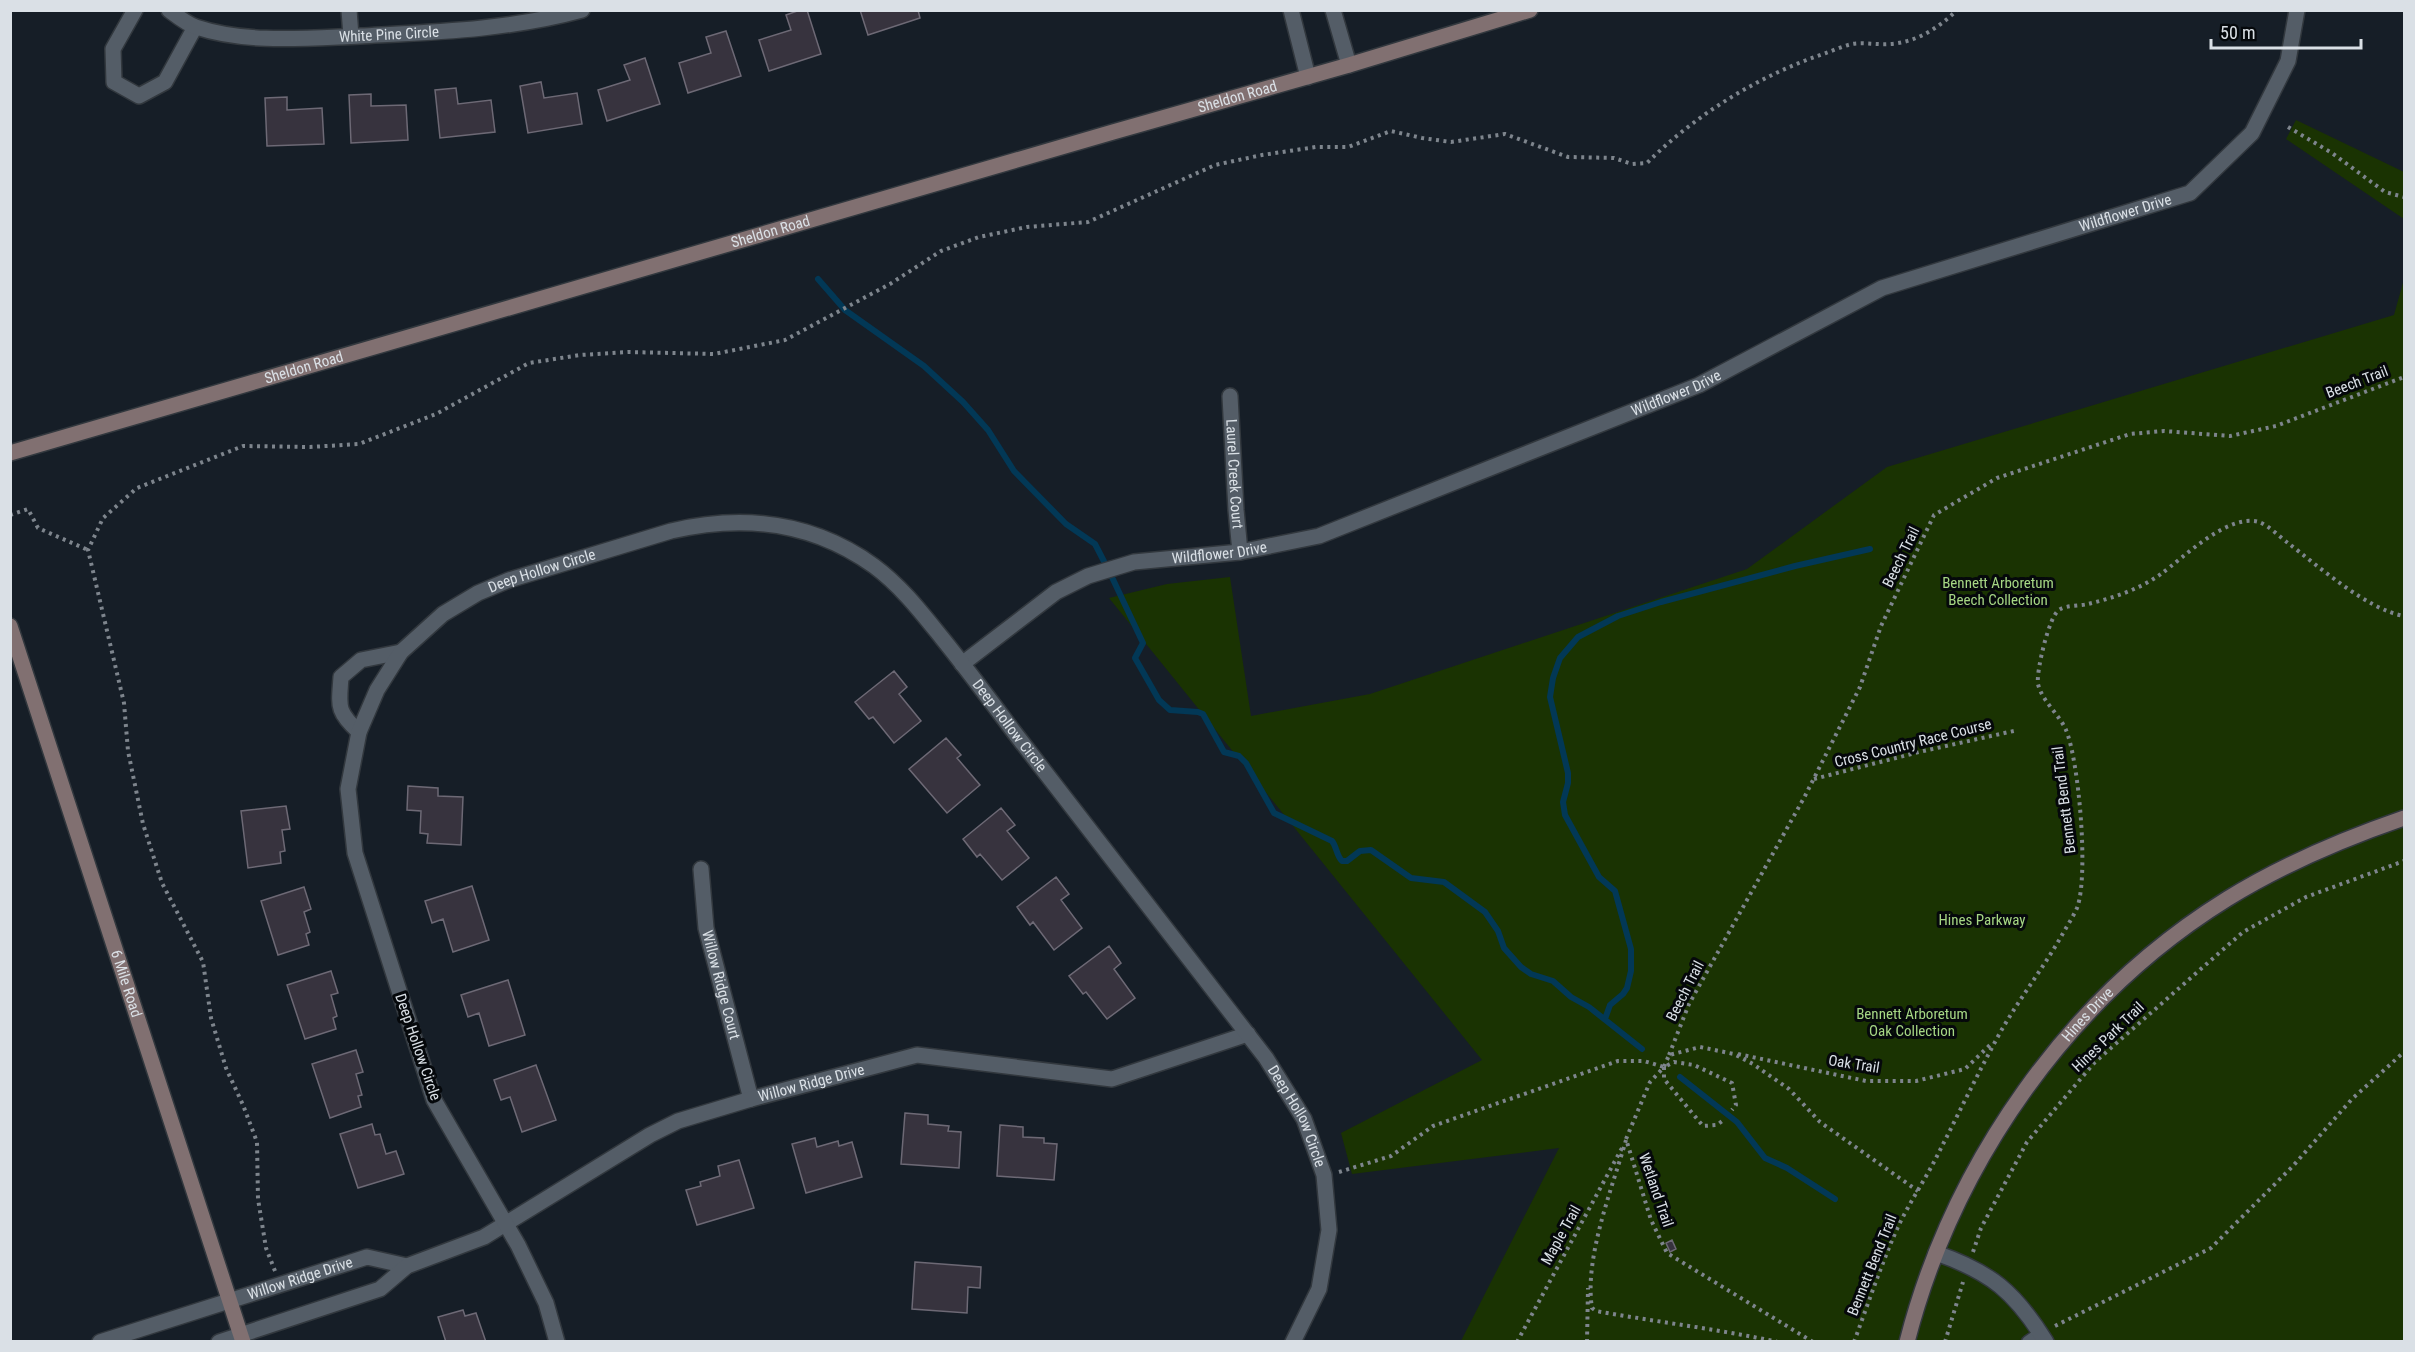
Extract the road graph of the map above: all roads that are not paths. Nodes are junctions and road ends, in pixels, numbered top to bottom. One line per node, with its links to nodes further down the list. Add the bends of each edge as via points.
1 (135, 10): 9 (street, via 113,49 114,82 139,96 165,82)
2 (169, 10): 9 (street, White Pine Circle)
3 (349, 10): 10 (street)
4 (582, 10): 10 (street, White Pine Circle, via 484,30)
5 (1291, 10): 12 (street)
6 (1333, 10): 11 (street)
7 (1530, 10): 11 (main road, Sheldon Road)
8 (2297, 10): 15 (street, Wildflower Drive, via 2288,61 2252,133 2190,193 1882,288 1699,385 1319,536)
9 (195, 27): 10 (street, White Pine Circle, via 295,39)
10 (351, 36)
11 (1349, 65): 12 (main road, Sheldon Road)
12 (1308, 77): 14 (main road, Sheldon Road)
13 (1230, 396): 15 (street, Laurel Creek Court)
14 (10, 453)
15 (1240, 552): 18 (street, Wildflower Drive, via 1134,562 1088,576 1056,592)
16 (10, 626): 27 (main road, 6 Mile Road)
17 (401, 652): 18 (street, Deep Hollow Circle, via 442,614 494,586 671,531 699,524 751,521 809,533 873,565 906,594); 19 (street, Deep Hollow Circle, via 377,690); 19 (street, via 362,660 341,677 339,708)
18 (962, 664): 22 (street, Deep Hollow Circle)
19 (359, 732): 24 (street, Deep Hollow Circle, via 348,789 359,868 434,1100)
20 (2404, 818): 25 (main road, Hines Drive, via 2324,848 2227,899 2115,986 2046,1062 1999,1128)
21 (701, 869): 23 (street, Willow Ridge Court, via 706,928)
22 (1248, 1034): 23 (street, Willow Ridge Drive, via 1112,1079 917,1055); 33 (street, Deep Hollow Circle, via 1304,1119 1324,1175 1329,1230 1319,1289)
23 (752, 1099): 24 (street, Willow Ridge Drive, via 678,1121 650,1135)
24 (506, 1224): 26 (street, Willow Ridge Drive, via 484,1238); 32 (street, Deep Hollow Circle, via 546,1303)
25 (1936, 1253): 28 (street, via 1987,1275 2015,1300); 34 (main road, Hines Drive)
26 (407, 1266): 27 (street, Willow Ridge Drive, via 367,1257); 29 (street, Willow Ridge Drive, via 380,1289)
27 (229, 1300): 29 (main road, 6 Mile Road); 30 (street, Willow Ridge Drive)
28 (2044, 1337): 35 (lane)
29 (242, 1338): 31 (street, Willow Ridge Drive)
30 (100, 1341)
31 (219, 1341)
32 (557, 1341)
33 (1293, 1341)
34 (1907, 1341)
35 (2028, 1341)

